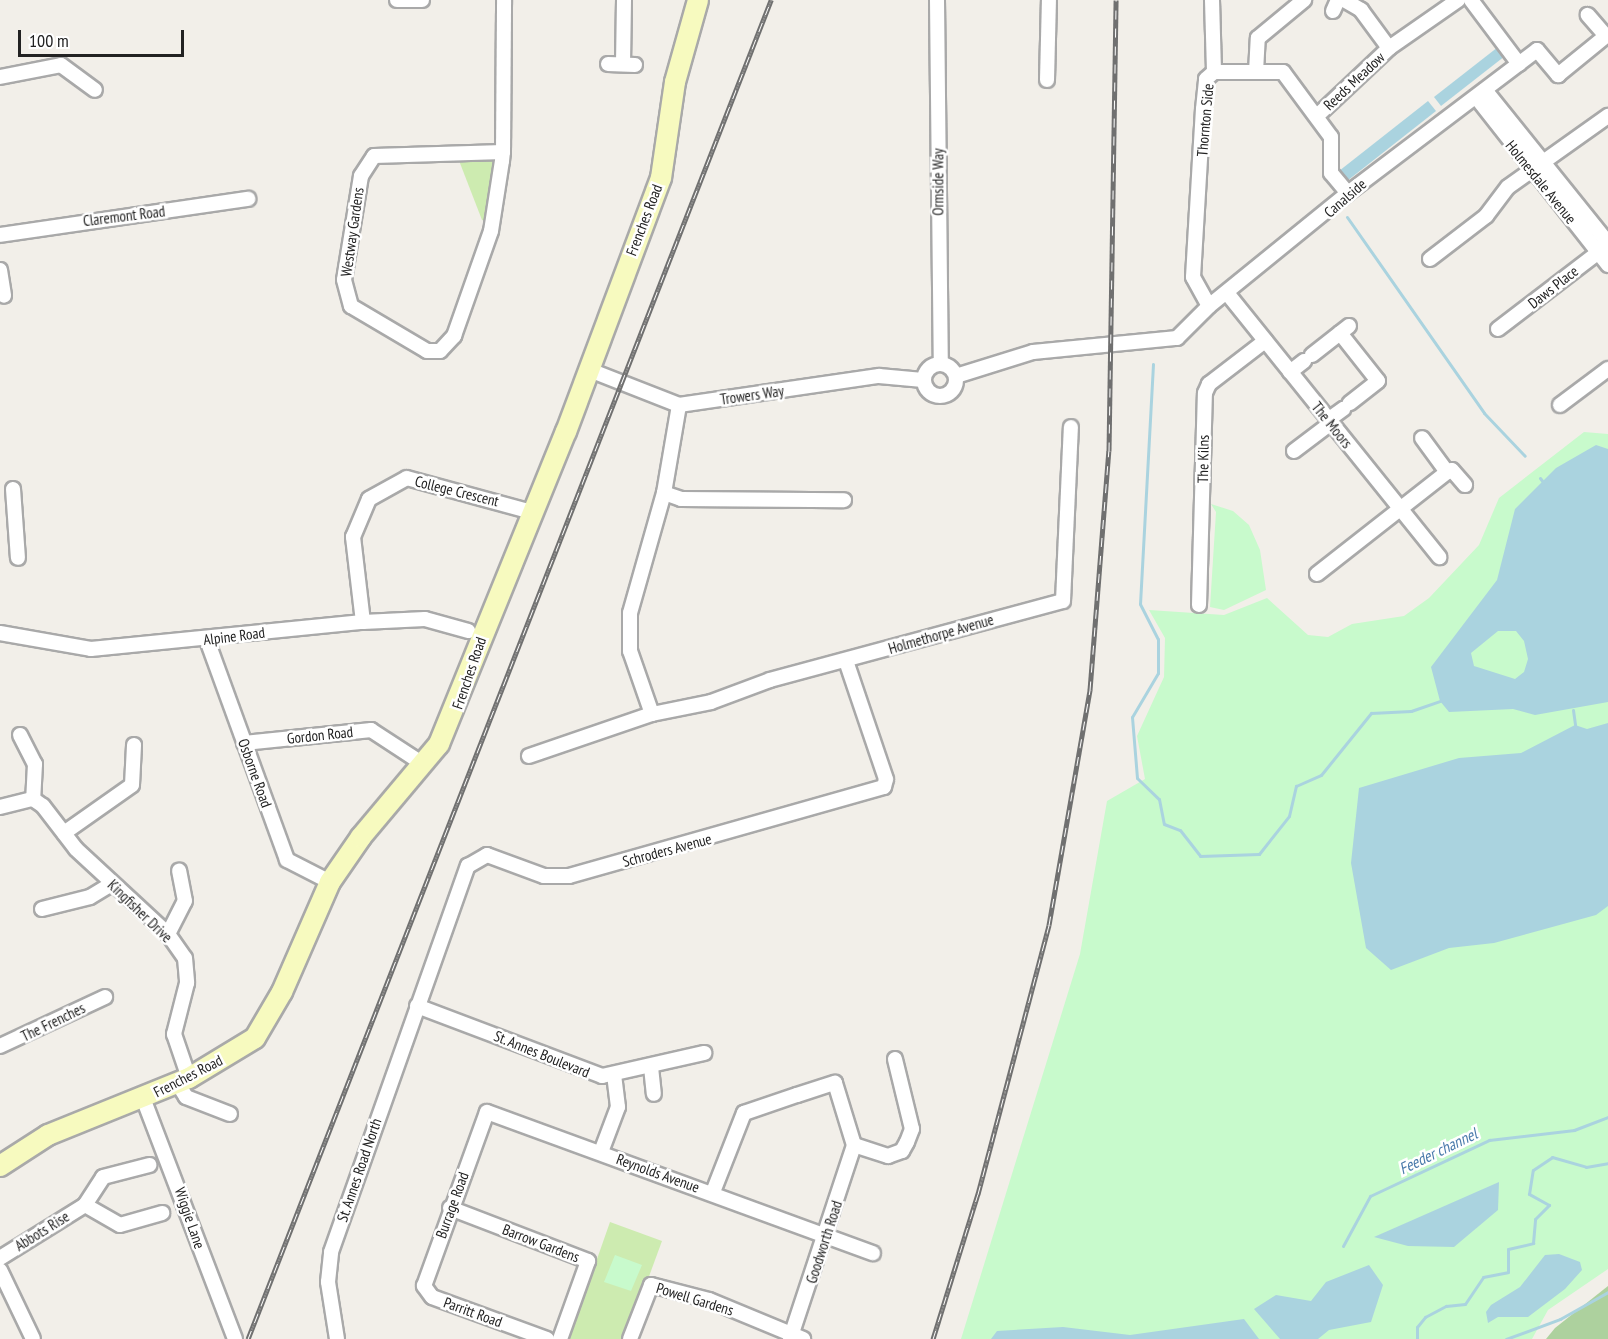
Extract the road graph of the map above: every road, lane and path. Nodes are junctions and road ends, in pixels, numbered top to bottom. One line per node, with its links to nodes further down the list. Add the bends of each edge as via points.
1 (397, 0): 2 (street)
2 (422, 0)
3 (504, 0): 25 (street, Westway Gardens)
4 (624, 0): 15 (street)
5 (698, 0): 41 (street, Frenches Road, via 675,82 661,178)
6 (937, 0): 40 (street, Ormside Way)
7 (1049, 0): 20 (street)
8 (1212, 0): 17 (street)
9 (1304, 0): 18 (street, via 1258,38)
10 (1344, 0): 14 (street, Reeds Meadow, via 1361,10)
11 (1458, 0): 14 (street, Reeds Meadow)
12 (1471, 0): 16 (street)
13 (1588, 15): 16 (street, Canalside, via 1605,36 1558,75 1537,50)
14 (1389, 48): 23 (street, Reeds Meadow)
15 (622, 64)
16 (1519, 64): 22 (street, Canalside)
17 (1214, 72): 18 (street, Thornton Side); 37 (street, Thornton Side, via 1206,79 1193,277)
18 (1256, 72): 23 (street, Thornton Side, via 1283,72)
19 (0, 76): 21 (street, via 61,65)
20 (1047, 80)
21 (95, 90)
22 (1481, 93): 26 (street, Holmesdale Avenue); 27 (street, Holmesdale Avenue); 28 (street, Canalside)
23 (1318, 115): 28 (street, Thornton Side, via 1331,136 1331,173)
24 (1608, 116): 26 (street)
25 (502, 152): 25 (street, Westway Gardens, via 491,231 449,344 427,351 351,306 344,280 361,176 374,156)
26 (1541, 160): 27 (street); 31 (street, Holmesdale Avenue)
27 (1530, 172): 31 (street, Holmesdale Avenue); 32 (street, via 1508,187 1486,216)
28 (1348, 193): 35 (street, Canalside)
29 (248, 199): 30 (street, Claremont Road)
30 (0, 235)
31 (1605, 247): 33 (street, Holmesdale Avenue); 38 (street, Daws Place)
32 (1430, 260)
33 (1608, 265)
34 (0, 270): 36 (street)
35 (1227, 293): 37 (street, Canalside); 39 (street, The Moors)
36 (4, 296)
37 (1209, 306): 44 (street, Canalside, via 1176,338 1162,344 1033,352)
38 (1498, 329)
39 (1265, 341): 43 (street, The Moors); 64 (street, The Kilns, via 1209,384 1205,393)
40 (941, 364): 44 (street); 45 (street, via 927,370)
41 (587, 369): 46 (street, Trowers Way); 60 (street, Frenches Road)
42 (1608, 369): 47 (street)
43 (1290, 372): 48 (street, The Moors); 48 (street, via 1345,330 1378,381)
44 (956, 376): 45 (street, via 955,387 942,397 929,393)
45 (923, 380): 46 (street, Trowers Way, via 879,376)
46 (680, 405): 55 (street)
47 (1560, 405)
48 (1330, 422): 51 (street); 58 (street, The Moors)
49 (1071, 427): 69 (street, Holmethorpe Avenue, via 1064,601)
50 (1422, 438): 52 (street)
51 (1294, 451)
52 (1448, 472): 53 (street, via 1452,470); 58 (street)
53 (1465, 485)
54 (14, 489): 57 (street)
55 (664, 493): 56 (street, via 681,499); 70 (street, via 630,614 630,651)
56 (844, 500)
57 (14, 508): 59 (street); 62 (street)
58 (1399, 508): 61 (street, The Moors); 63 (street)
59 (0, 510)
60 (532, 512): 65 (street, College Crescent, via 407,478 369,499 353,537); 77 (street, Frenches Road, via 455,715)
61 (1439, 557)
62 (18, 558)
63 (1317, 573)
64 (1199, 605)
65 (363, 622): 66 (street, Alpine Road, via 425,619); 68 (street, Alpine Road)
66 (468, 631)
67 (0, 633): 68 (street, Alpine Road, via 90,649)
68 (207, 640): 72 (street, Osborne Road)
69 (846, 661): 70 (street, Holmethorpe Avenue, via 711,702); 87 (street, Schroders Avenue, via 886,779 884,787 569,876 544,876 487,855 477,858 465,872)
70 (652, 714): 76 (street, Holmethorpe Avenue)
71 (20, 735): 74 (street)
72 (244, 743): 77 (street, Gordon Road, via 371,730); 82 (street, Osborne Road, via 286,860)
73 (134, 745): 80 (street, via 132,785)
74 (23, 749): 75 (street); 78 (street, via 35,764)
75 (9, 753)
76 (529, 756)
77 (423, 764): 82 (street, Frenches Road)
78 (33, 799): 79 (street); 80 (street, Kingfisher Drive)
79 (0, 807)
80 (64, 833): 83 (street, Kingfisher Drive)
81 (178, 871): 85 (street, via 185,901)
82 (330, 882): 93 (street, Frenches Road, via 274,1008 255,1038)
83 (112, 884): 84 (street, via 90,897); 85 (street, Kingfisher Drive)
84 (42, 909)
85 (168, 934): 93 (street, Kingfisher Drive, via 188,969 174,1034)
86 (105, 997): 88 (street, The Frenches)
87 (417, 1006): 92 (street, St. Annes Boulevard, via 588,1074); 114 (street, St. Annes Road North, via 331,1252 328,1282)
88 (0, 1046)
89 (704, 1053): 91 (street, St. Annes Boulevard)
90 (895, 1059): 98 (street, via 912,1129 902,1151 888,1156)
91 (651, 1067): 92 (street, St. Annes Boulevard); 94 (street)
92 (614, 1075): 99 (street, via 618,1107)
93 (184, 1086): 95 (street, Frenches Road); 97 (street)
94 (654, 1094)
95 (143, 1098): 101 (street, Frenches Road, via 48,1135); 113 (street, Wiggie Lane)
96 (487, 1112): 99 (street, Reynolds Avenue); 104 (street, Burrage Road)
97 (231, 1114)
98 (861, 1146): 102 (street, via 836,1083 744,1113); 106 (street, Goodworth Road)
99 (601, 1152): 102 (street, Reynolds Avenue)
100 (150, 1165): 103 (street, Abbots Rise, via 103,1177)
101 (0, 1166)
102 (713, 1192): 106 (street, Reynolds Avenue)
103 (85, 1205): 105 (street, Abbots Rise, via 120,1225); 108 (street, Abbots Rise)
104 (450, 1208): 110 (street, Burrage Road, via 424,1282); 116 (street, Barrow Gardens, via 588,1261)
105 (162, 1213)
106 (826, 1240): 107 (street, Reynolds Avenue); 111 (street, Goodworth Road)
107 (873, 1253)
108 (0, 1258)
109 (0, 1270): 112 (street)
110 (432, 1297): 115 (street, Parritt Road)
111 (795, 1338): 117 (street, Powell Gardens, via 709,1300 651,1285)
112 (33, 1339)
113 (235, 1339)
114 (337, 1339)
115 (547, 1339)
116 (560, 1339)
117 (630, 1339)

